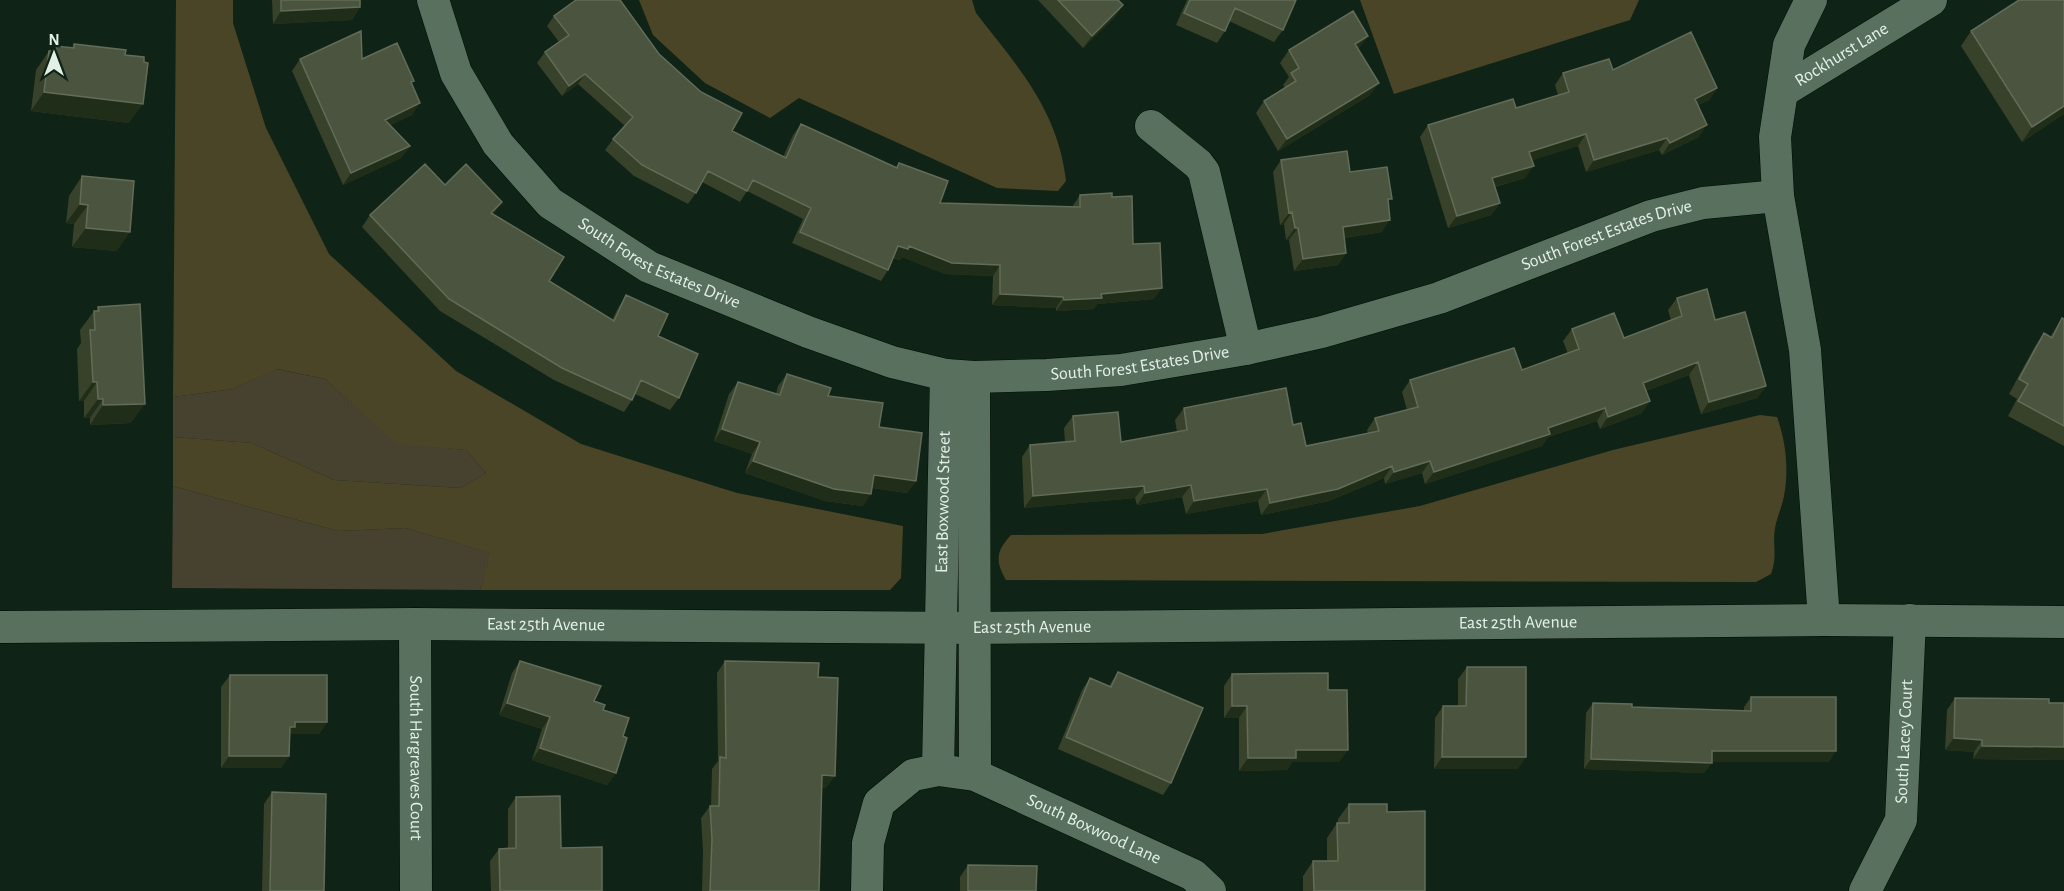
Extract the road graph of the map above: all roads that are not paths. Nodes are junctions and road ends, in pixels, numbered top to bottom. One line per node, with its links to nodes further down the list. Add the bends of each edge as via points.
1 (433, 0): 8 (street, South Forest Estates Drive, via 456,73 498,144 550,203 649,267 892,362)
2 (1811, 0): 4 (street, via 1789,45)
3 (1931, 0): 4 (street, Rockhurst Lane)
4 (1783, 91): 6 (street, via 1775,136)
5 (1151, 126): 7 (street, via 1204,172)
6 (1778, 196): 7 (street, South Forest Estates Drive, via 1703,202 1651,216 1439,298); 9 (street, via 1805,350)
7 (1246, 349): 8 (street, South Forest Estates Drive, via 1121,370)
8 (960, 376): 14 (street, East Boxwood Street); 15 (street, East Boxwood Street)
9 (1824, 620): 10 (street, East 25th Avenue); 15 (street, East 25th Avenue)
10 (1910, 620): 11 (street, East 25th Avenue); 21 (street, South Lacey Court, via 1901,820)
11 (2064, 622)
12 (415, 624): 13 (street, East 25th Avenue); 14 (street, East 25th Avenue); 18 (street, South Hargreaves Court)
13 (0, 627)
14 (942, 628): 15 (street, East 25th Avenue); 16 (street)
15 (974, 628): 17 (street)
16 (938, 770): 17 (street, South Boxwood Lane); 19 (street, via 913,775 879,803 867,843)
17 (975, 775): 20 (street, South Boxwood Lane, via 1193,875)
18 (416, 891)
19 (867, 891)
20 (1210, 891)
21 (1865, 891)

